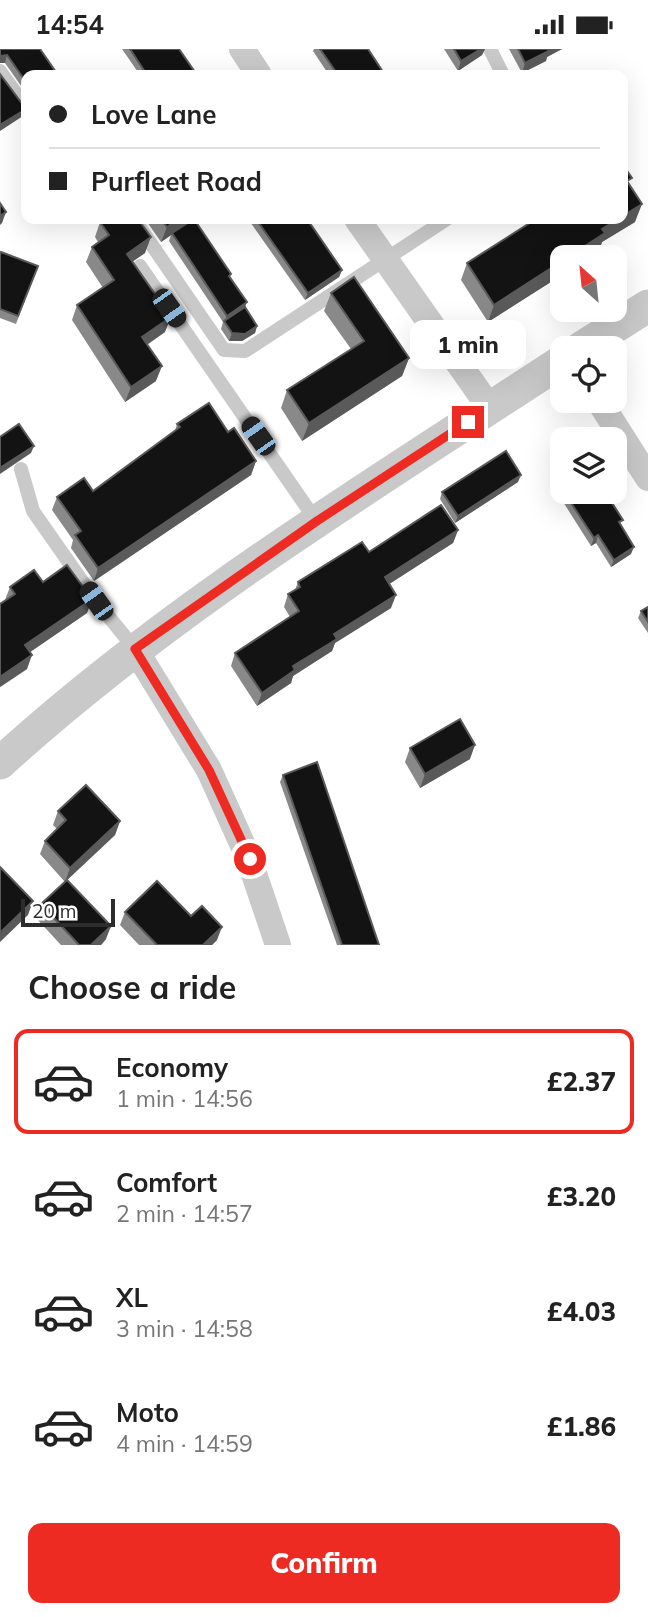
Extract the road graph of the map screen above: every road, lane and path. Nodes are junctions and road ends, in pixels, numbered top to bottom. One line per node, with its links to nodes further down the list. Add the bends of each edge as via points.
1 (242, 49): 3 (street)
2 (490, 49): 4 (lane)
3 (257, 70)
4 (500, 70)
5 (0, 71): 6 (lane)
6 (21, 100)
7 (137, 224): 10 (lane, via 224,349 245,351)
8 (359, 224): 10 (street)
9 (439, 224): 10 (lane)
10 (384, 260): 15 (street)
11 (140, 266): 19 (lane)
12 (648, 306): 13 (street)
13 (600, 336)
14 (550, 369): 15 (street)
15 (490, 408): 19 (street)
16 (606, 413): 18 (street)
17 (21, 469): 20 (lane, via 33,511)
18 (648, 478)
19 (317, 521): 20 (street)
20 (135, 649): 21 (street, via 65,703); 22 (street, via 209,770 250,859)
21 (0, 763)
22 (278, 945)

